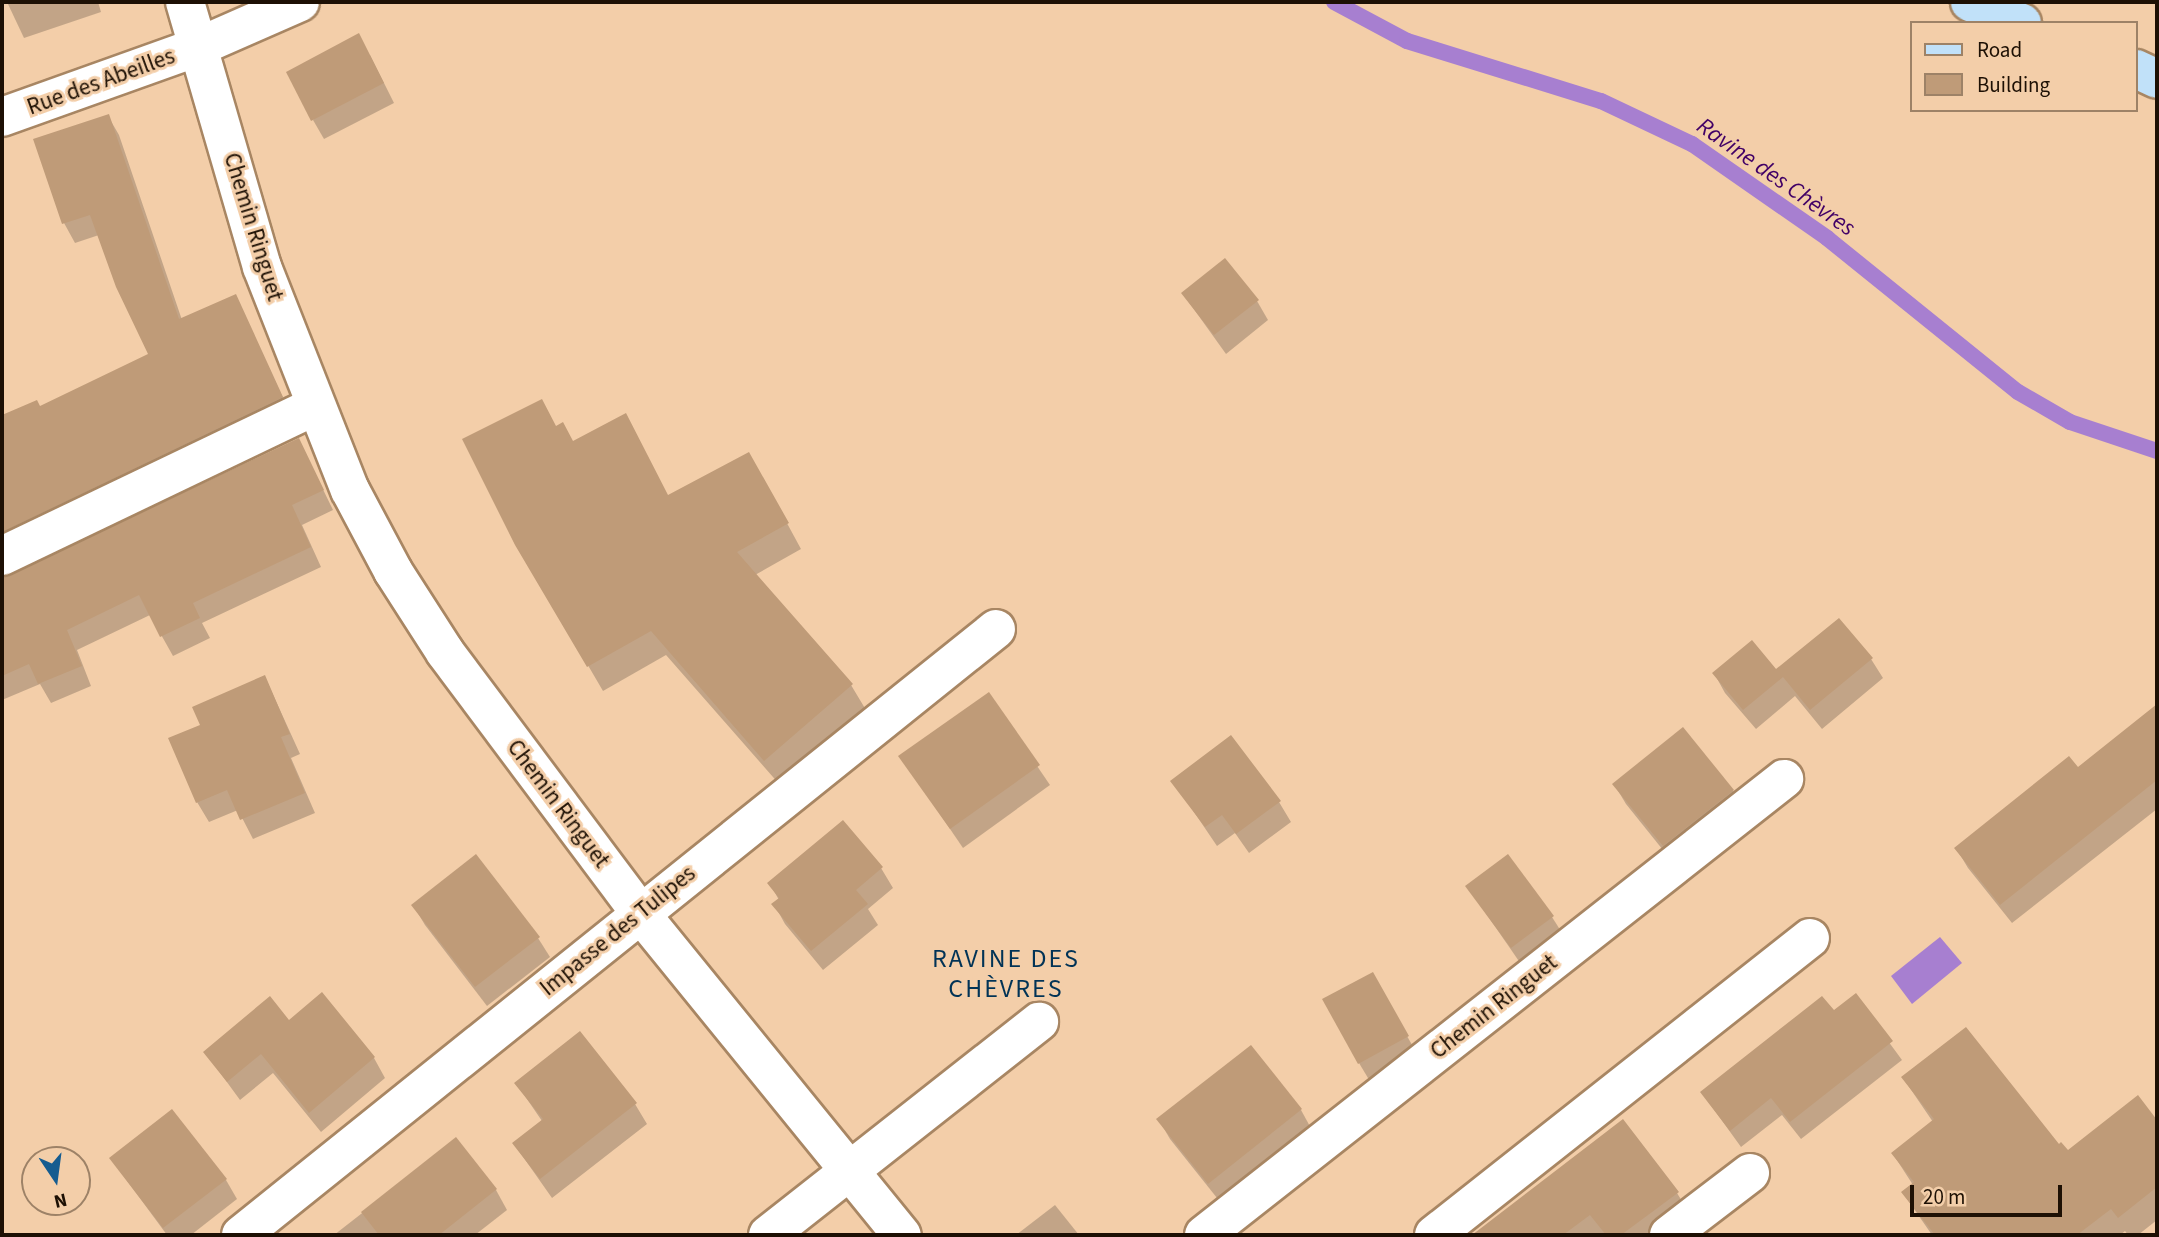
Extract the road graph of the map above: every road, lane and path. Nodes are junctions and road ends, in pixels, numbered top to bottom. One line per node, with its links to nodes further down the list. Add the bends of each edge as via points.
1 (185, 2): 5 (street, Chemin Ringuet)
2 (300, 2): 5 (street)
3 (1970, 2): 4 (main road)
4 (2017, 21)
5 (200, 46): 8 (street, Rue des Abeilles); 9 (street, Chemin Ringuet, via 262,267)
6 (2138, 70): 7 (main road)
7 (2157, 79)
8 (2, 117)
9 (315, 405): 10 (street); 13 (street, Chemin Ringuet, via 350,490 393,571 445,652)
10 (2, 556)
11 (996, 629): 13 (street, Impasse des Tulipes)
12 (1784, 779): 21 (street, Chemin Ringuet)
13 (640, 913): 16 (street, Chemin Ringuet); 18 (street, Impasse des Tulipes)
14 (1810, 938): 22 (street)
15 (1039, 1022): 16 (street)
16 (850, 1171): 19 (street); 20 (street, Chemin Ringuet)
17 (1750, 1173): 23 (street)
18 (242, 1235)
19 (768, 1235)
20 (902, 1235)
21 (1204, 1235)
22 (1434, 1235)
23 (1669, 1235)

